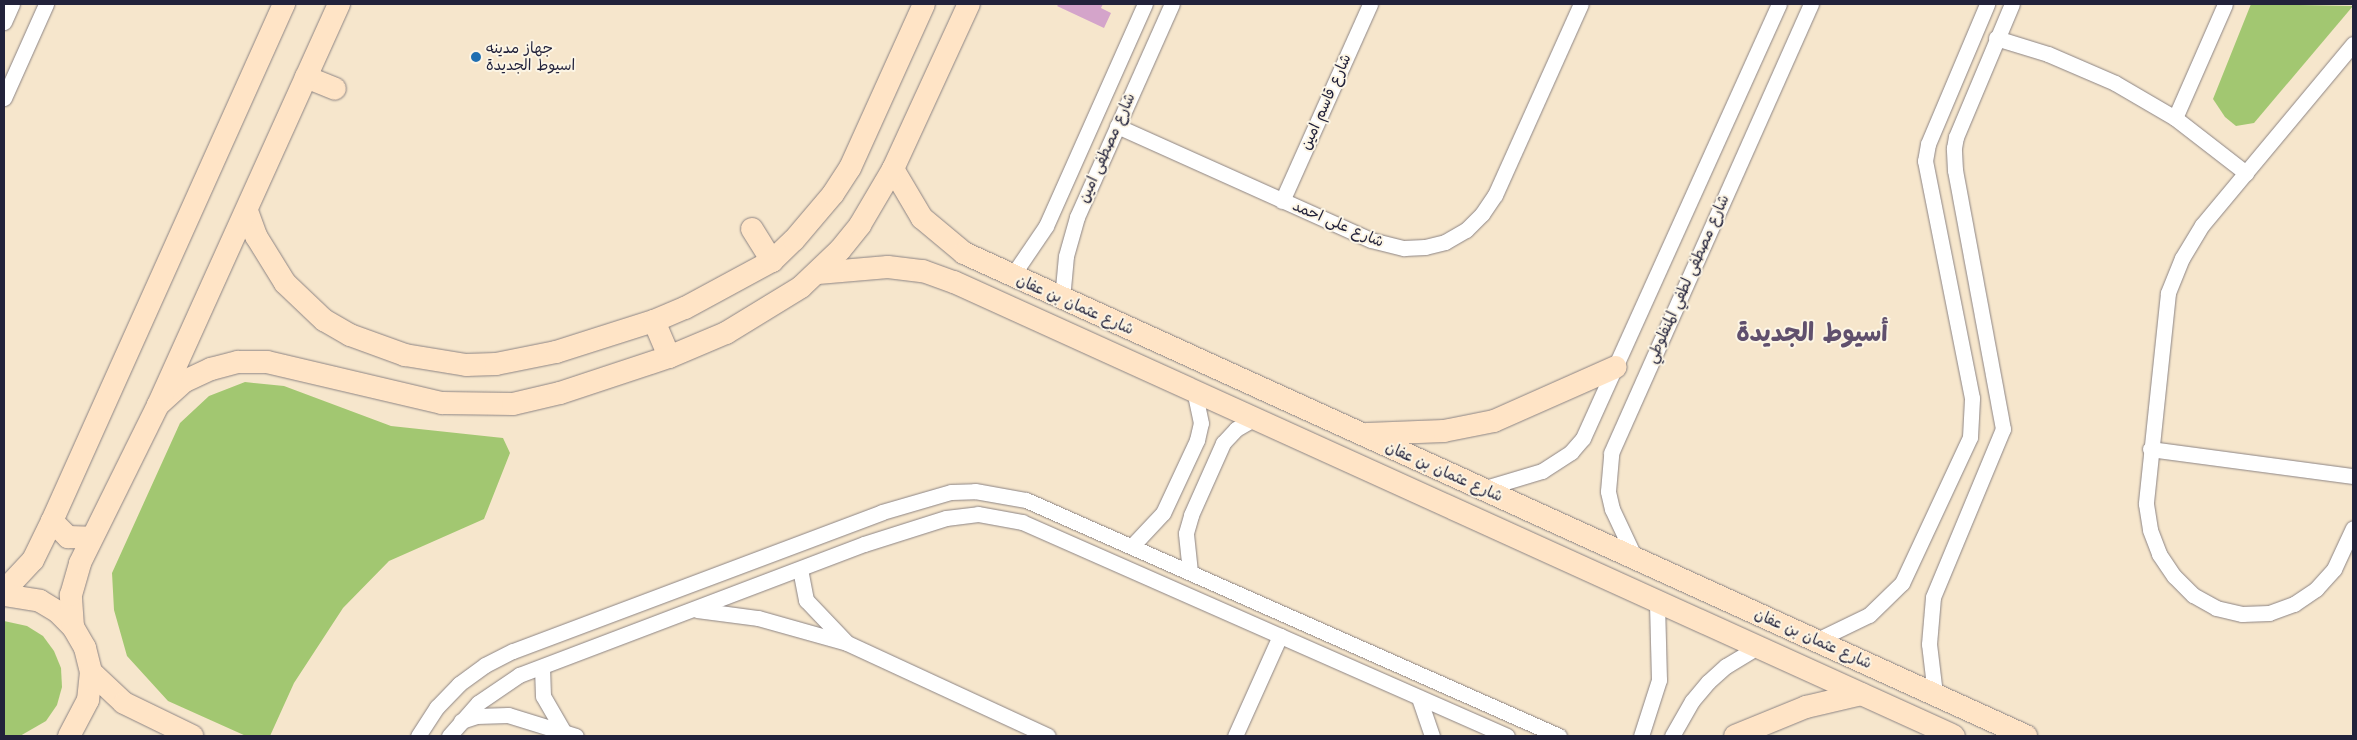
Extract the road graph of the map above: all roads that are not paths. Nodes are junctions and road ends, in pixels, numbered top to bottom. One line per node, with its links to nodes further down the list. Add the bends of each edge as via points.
1 (12, 4): 16 (street)
2 (46, 4): 22 (street)
3 (284, 4): 49 (street)
4 (339, 4): 23 (street)
5 (924, 4): 33 (street, via 850,168 815,218)
6 (969, 4): 28 (street)
7 (1145, 4): 35 (street, شارع مصطفى امين, via 1046,226)
8 (1172, 4): 27 (street, شارع مصطفى امين)
9 (1370, 4): 30 (street, شارع قاسم امين)
10 (1581, 4): 30 (street, شارع على احمد, via 1494,195 1466,230 1446,242 1404,248 1371,240)
11 (1779, 4): 39 (street, شارع مصطفى لطفي المنفلوطي)
12 (1811, 4): 54 (street, شارع مصطفى لطفي المنفلوطي, via 1611,453 1608,490 1612,509)
13 (1987, 4): 19 (street)
14 (2012, 4): 17 (street)
15 (2225, 4): 26 (street)
16 (4, 22)
17 (1996, 38): 20 (street); 26 (street, via 2082,67)
18 (2353, 44): 29 (street)
19 (1968, 48): 20 (street); 64 (street, via 1928,144 1925,161 1972,398 1972,428 1902,584 1870,615)
20 (1989, 56): 70 (street, via 1956,137 1954,159 2004,429 1933,597 1929,644)
21 (4, 60): 22 (street)
22 (18, 66): 25 (street)
23 (306, 77): 24 (street); 31 (street)
24 (335, 89)
25 (4, 98)
26 (2175, 118): 29 (street)
27 (1117, 126): 30 (street, شارع على احمد); 36 (street, شارع مصطفى امين, via 1070,236 1062,276)
28 (894, 169): 34 (street, via 860,225); 35 (street, شارع عثمان بن عفان, via 922,218 941,237 964,253)
29 (2246, 173): 44 (street, via 2191,241 2174,275 2167,302)
30 (1282, 201)
31 (247, 211): 37 (street, via 269,260 303,303 350,335 405,355 435,362 496,364 556,352); 41 (street)
32 (752, 229): 33 (street)
33 (772, 261): 37 (street, via 714,294)
34 (818, 273): 38 (street, via 755,318); 40 (street, شارع عثمان بن عفان, via 888,267 923,271)
35 (1012, 276): 36 (street, شارع عثمان بن عفان)
36 (1062, 299): 43 (street, شارع عثمان بن عفان)
37 (654, 321): 38 (street)
38 (669, 357): 41 (street, via 560,393 513,404 478,406 408,396 286,365 238,362 211,369 185,381)
39 (1616, 367): 43 (street, via 1494,421 1444,431); 46 (street, شارع مصطفى لطفي المنفلوطي, via 1591,422 1571,452 1542,471)
40 (1194, 390): 42 (street, شارع عثمان بن عفان); 53 (street, via 1201,423 1197,440 1163,513)
41 (158, 405): 52 (street)
42 (1255, 418): 55 (street, شارع عثمان بن عفان); 57 (street, via 1236,429 1223,443 1191,515 1186,533)
43 (1361, 434): 46 (street, شارع عثمان بن عفان)
44 (2150, 449): 45 (street); 50 (street, via 2146,504 2150,530 2159,554 2180,582 2216,608 2242,614 2269,613 2294,604 2316,590 2334,569)
45 (2353, 476)
46 (1482, 489): 51 (street, شارع عثمان بن عفان)
47 (1000, 493): 48 (street); 53 (street, via 1026,500); 78 (street, via 951,492 882,512 513,651 485,665 459,684)
48 (994, 516): 56 (street, via 946,518); 63 (street, via 1022,522)
49 (52, 522): 52 (street, via 68,537); 58 (street, via 33,560)
50 (2353, 528)
51 (1584, 535): 54 (street, شارع عثمان بن عفان); 55 (street)
52 (91, 538): 62 (street, via 71,594)
53 (1132, 546): 57 (street)
54 (1635, 558): 64 (street, شارع عثمان بن عفان)
55 (1572, 562): 60 (street, شارع عثمان بن عفان)
56 (800, 569): 61 (street); 65 (street, via 806,600)
57 (1190, 572): 85 (street)
58 (4, 591)
59 (4, 595): 62 (street, via 40,602 58,612)
60 (1657, 601): 66 (street, شارع عثمان بن عفان); 86 (street, via 1660,680)
61 (691, 609): 65 (street, via 758,618); 67 (street)
62 (73, 627): 68 (street, via 85,648)
63 (1280, 636): 71 (street); 81 (street)
64 (1817, 640): 70 (street, شارع عثمان بن عفان)
65 (847, 643): 80 (street)
66 (1758, 647): 69 (street, شارع عثمان بن عفان); 87 (street, via 1726,666 1708,682 1692,701)
67 (542, 667): 72 (street, via 497,688); 75 (street, via 544,696)
68 (91, 672): 76 (street, via 86,707); 77 (street, via 106,690 124,703)
69 (1862, 694): 73 (street, شارع عثمان بن عفان); 88 (street, via 1806,707)
70 (1935, 694): 73 (street); 90 (street, شارع عثمان بن عفان)
71 (1419, 698): 74 (street); 82 (street)
72 (461, 721): 75 (street, via 492,715 508,716); 79 (street)
73 (1922, 722): 89 (street, شارع عثمان بن عفان)
74 (1490, 729): 83 (street); 84 (street)
75 (570, 733)
76 (69, 736)
77 (192, 736)
78 (418, 736)
79 (449, 736)
80 (1048, 736)
81 (1235, 736)
82 (1432, 736)
83 (1473, 736)
84 (1507, 736)
85 (1559, 736)
86 (1640, 736)
87 (1672, 736)
88 (1735, 736)
89 (1954, 736)
90 (2026, 736)

